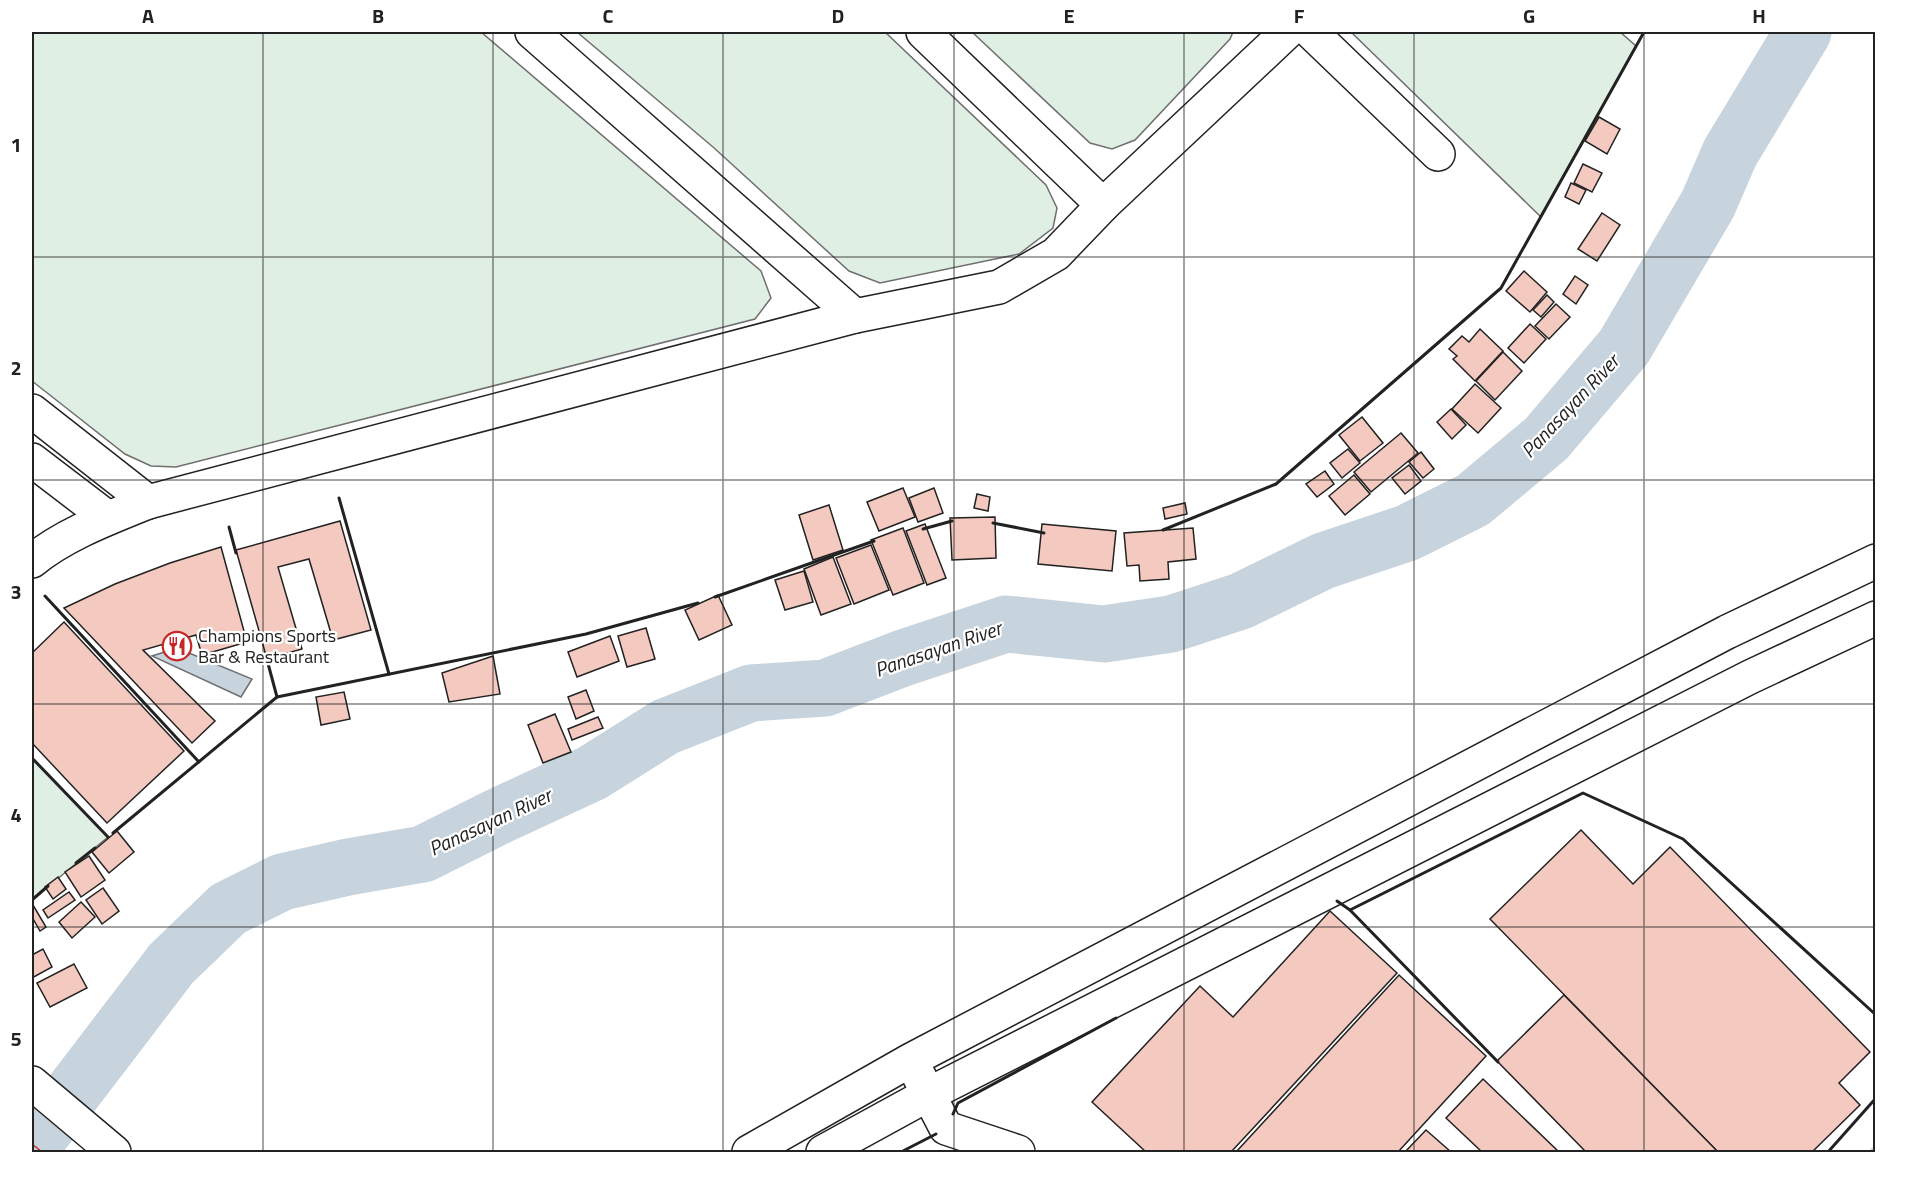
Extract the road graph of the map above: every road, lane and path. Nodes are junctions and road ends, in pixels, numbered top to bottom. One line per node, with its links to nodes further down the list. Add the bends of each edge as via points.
1 (532, 32): 7 (street)
2 (923, 32): 6 (street)
3 (1287, 32): 6 (street)
4 (1311, 32): 5 (street)
5 (1438, 154)
6 (1103, 205): 7 (street, via 1056,254 999,287)
7 (855, 316): 10 (street)
8 (32, 411): 10 (street)
9 (32, 460): 11 (street)
10 (148, 502): 11 (street)
11 (108, 518): 12 (street)
12 (32, 561)
13 (1875, 561): 15 (street, via 1726,632)
14 (1875, 618): 17 (street, via 1750,677)
15 (912, 1060): 17 (street); 19 (street)
16 (32, 1083): 18 (street)
17 (929, 1094): 20 (street); 21 (street, via 946,1128)
18 (114, 1152)
19 (748, 1152)
20 (823, 1152)
21 (1018, 1152)

